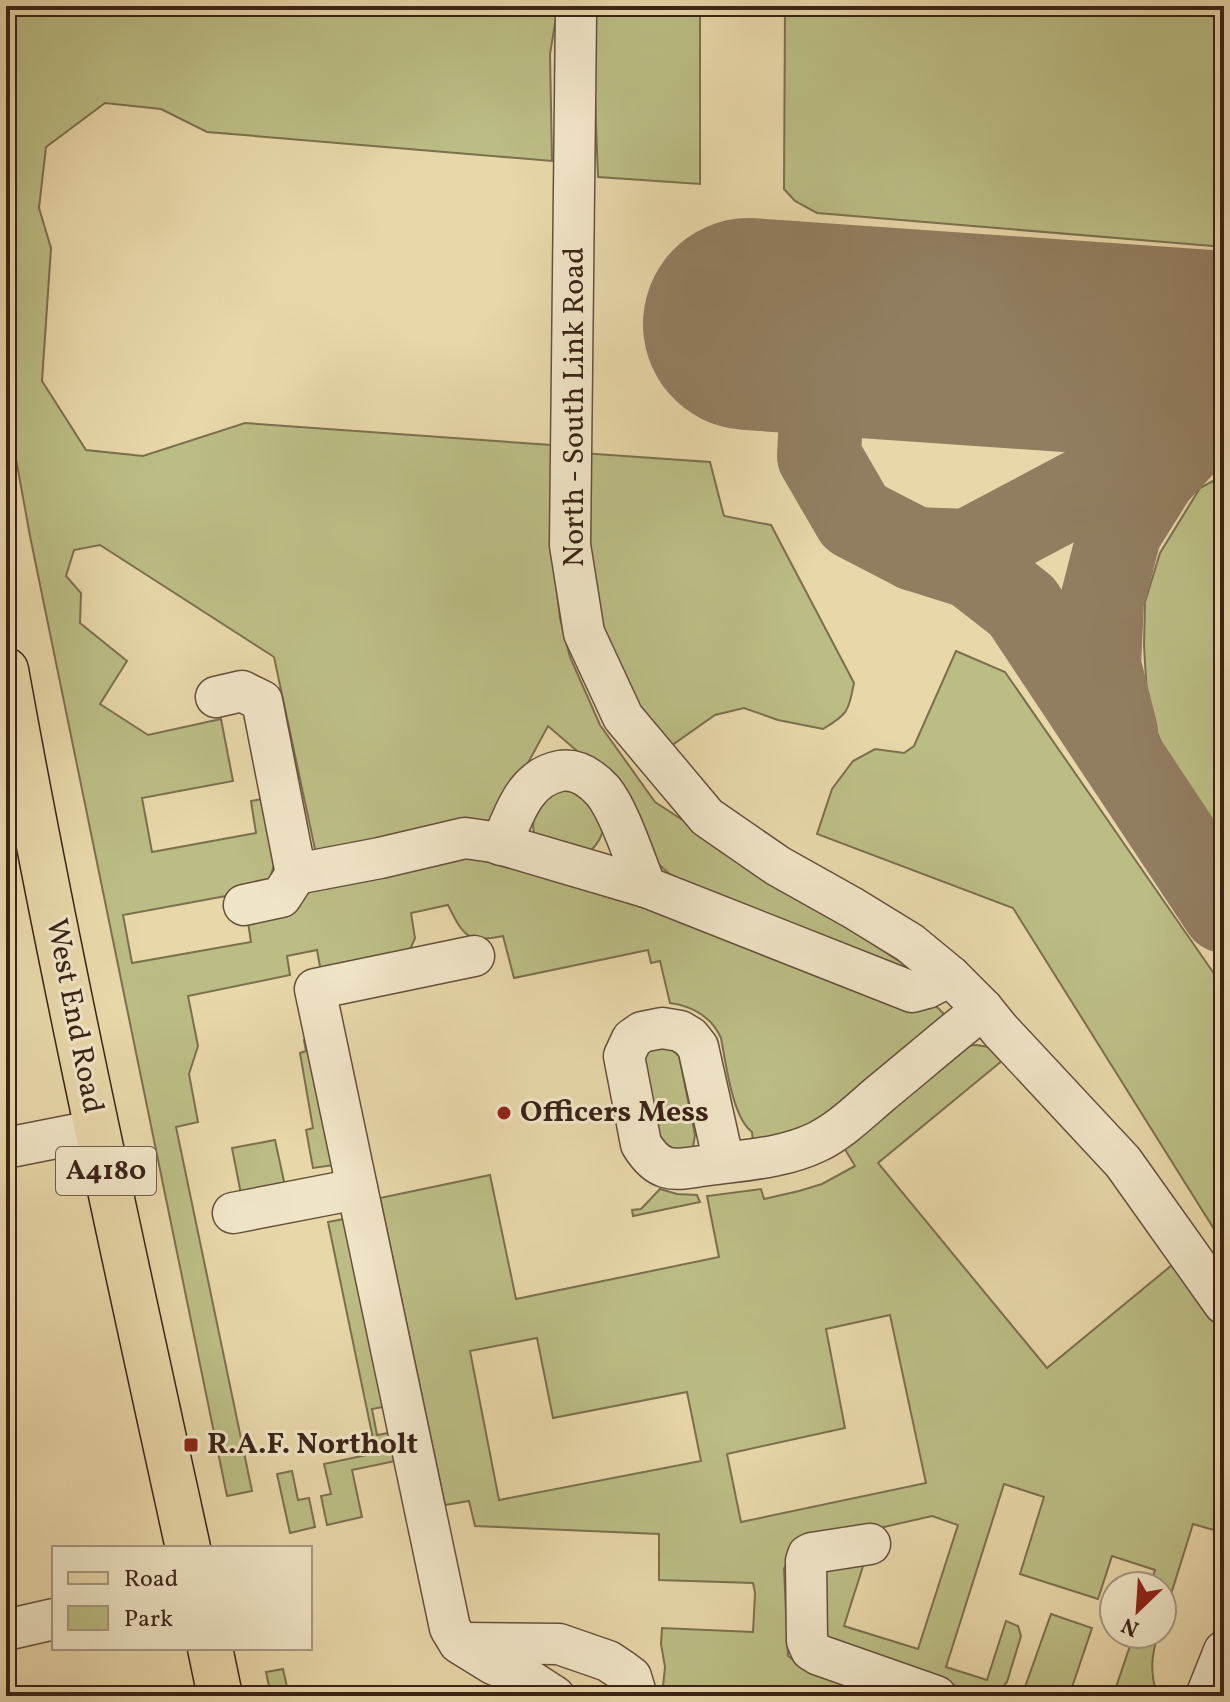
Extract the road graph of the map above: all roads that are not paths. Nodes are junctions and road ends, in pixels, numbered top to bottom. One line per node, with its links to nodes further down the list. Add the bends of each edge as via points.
1 (578, 6): 10 (street, North - South Link Road, via 570,545 584,633 623,717 707,817 778,866 910,943)
2 (6, 670): 4 (main road, West End Road / A4180)
3 (216, 697): 6 (street, via 242,691 262,701)
4 (17, 796): 12 (main road, West End Road / A4180)
5 (501, 845): 6 (street, via 465,838); 7 (street); 7 (street, via 538,778 567,770 584,775 602,791)
6 (296, 874): 8 (street, via 281,897)
7 (646, 887): 10 (street, via 912,992)
8 (244, 905)
9 (474, 956): 15 (street, via 315,989)
10 (950, 976): 11 (street, North - South Link Road)
11 (983, 1009): 14 (street, via 816,1142); 17 (street, North - South Link Road, via 1123,1162)
12 (97, 1130): 13 (street); 19 (main road, West End Road / A4180)
13 (6, 1148)
14 (724, 1163)
15 (357, 1189): 16 (street); 22 (street, via 445,1609)
16 (233, 1213)
17 (1224, 1304)
18 (870, 1544): 28 (street, via 808,1555 807,1641 819,1655)
19 (188, 1546)
20 (52, 1619): 21 (street)
21 (6, 1630)
22 (459, 1643): 26 (street); 27 (street, via 559,1644 623,1671 631,1677)
23 (210, 1650): 25 (main road)
24 (1224, 1651): 29 (street)
25 (220, 1696)
26 (554, 1696)
27 (635, 1696)
28 (936, 1696)
29 (1206, 1696)

